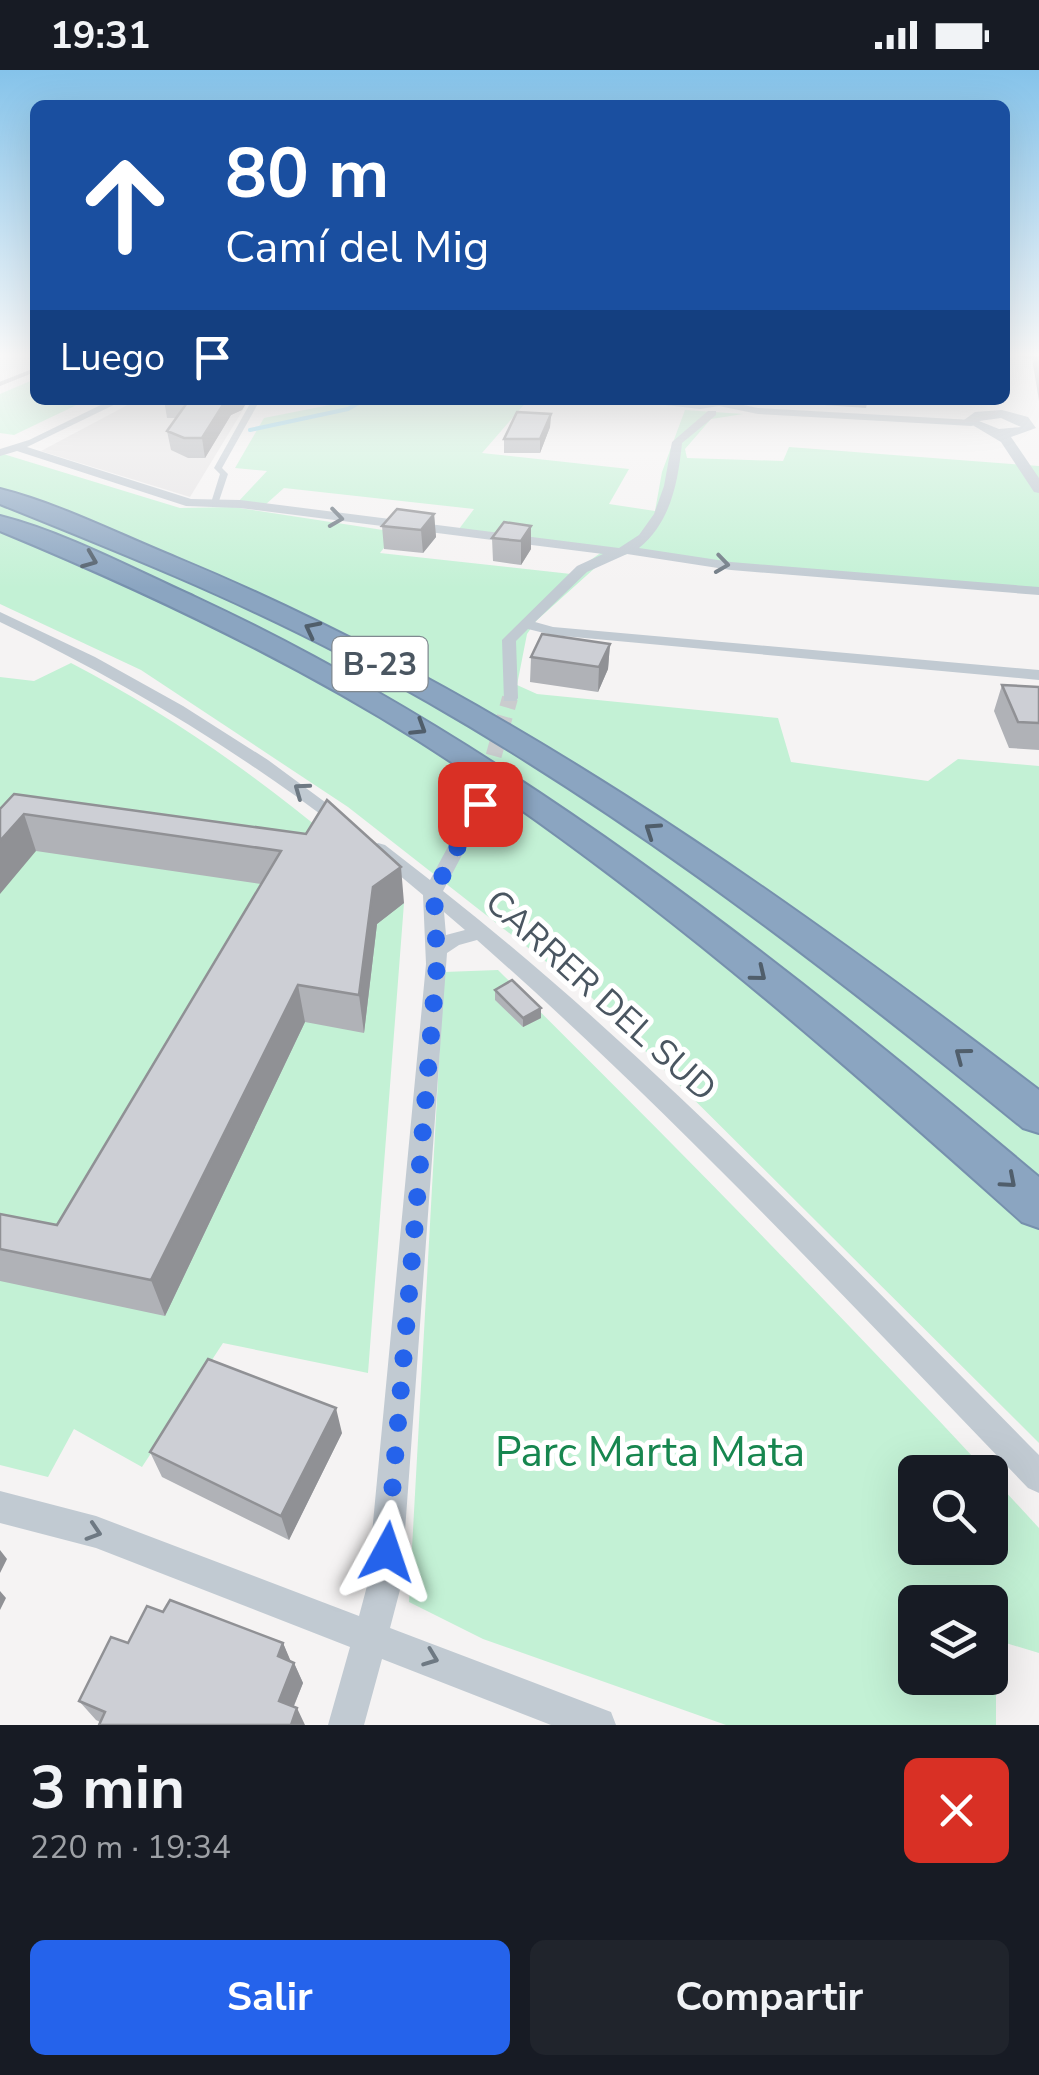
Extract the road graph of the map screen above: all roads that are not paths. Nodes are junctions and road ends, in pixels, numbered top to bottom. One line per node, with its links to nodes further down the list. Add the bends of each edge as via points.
1 (49, 433): 5 (street)
2 (237, 433): 9 (street, via 218,468 224,474)
3 (685, 433): 11 (street, via 676,442 652,531)
4 (1023, 433): 7 (street)
5 (18, 448): 6 (street); 9 (street, via 190,503)
6 (0, 453)
7 (1039, 488)
8 (0, 496): 21 (highway, B-23, one-way to 8, via 805,935 471,714 262,604)
9 (213, 504): 11 (street, one-way to 11)
10 (0, 523): 22 (highway, B-23, one-way to 22, via 246,631 458,753 682,913)
11 (622, 551): 12 (street, one-way to 12); 14 (street, via 581,570)
12 (1039, 591)
13 (0, 616): 18 (street, CARRER DEL SUD, one-way to 13, via 299,788 181,710)
14 (526, 624): 15 (street); 16 (street, via 509,640)
15 (1039, 675)
16 (510, 698)
17 (480, 804): 18 (street)
18 (434, 892): 19 (street, CARRER DEL SUD); 20 (street)
19 (483, 932): 20 (street); 23 (street, CARRER DEL SUD, via 673,1105)
20 (437, 950): 25 (street, via 384,1586)
21 (1039, 1116)
22 (1039, 1207)
23 (1039, 1477)
24 (0, 1507): 25 (street, one-way to 25, via 96,1532)
25 (372, 1639): 26 (street); 27 (street, one-way to 27)
26 (346, 1725)
27 (598, 1725)

